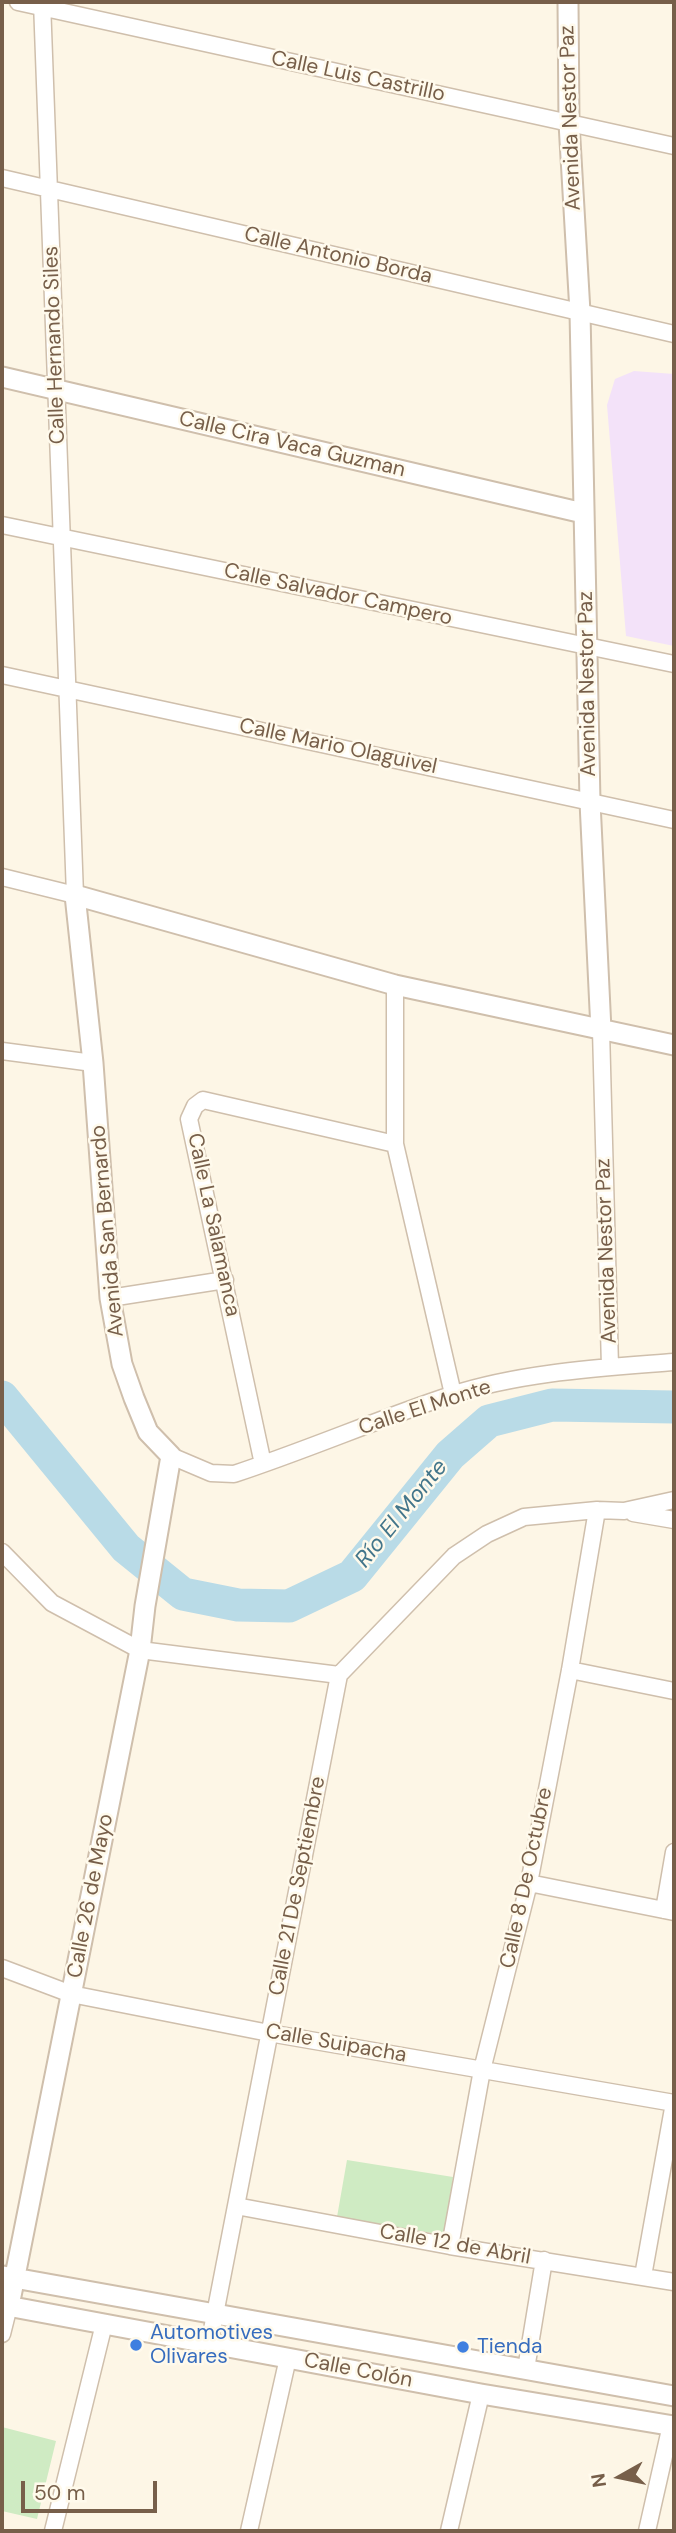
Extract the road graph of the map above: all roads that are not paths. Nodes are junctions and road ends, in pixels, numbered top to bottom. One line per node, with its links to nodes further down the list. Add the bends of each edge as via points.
1 (18, 2): 3 (street, Calle Luis Castrillo)
2 (568, 2): 4 (street, Avenida Nestor Paz)
3 (42, 4): 4 (street, Calle Luis Castrillo); 7 (street, Calle Hernando Siles)
4 (569, 123): 5 (street, Calle Luis Castrillo); 8 (street, Avenida Nestor Paz)
5 (674, 146)
6 (2, 178): 7 (street, Calle Antonio Borda)
7 (49, 188): 8 (street, Calle Antonio Borda); 11 (street, Calle Hernando Siles)
8 (580, 312): 9 (street, Calle Antonio Borda); 12 (street, Avenida Nestor Paz)
9 (674, 334)
10 (2, 377): 11 (street, Calle Cira Vaca Guzman)
11 (56, 390): 12 (street, Calle Cira Vaca Guzman); 14 (street, Calle Hernando Siles)
12 (583, 513): 15 (street, Avenida Nestor Paz)
13 (2, 525): 14 (street, Calle Salvador Campero)
14 (62, 538): 15 (street, Calle Salvador Campero); 18 (street, Calle Hernando Siles)
15 (587, 646): 16 (street, Calle Salvador Campero); 19 (street, Avenida Nestor Paz)
16 (674, 664)
17 (2, 675): 18 (street, Calle Mario Olaguivel)
18 (67, 689): 19 (street, Calle Mario Olaguivel); 22 (street, Avenida San Bernardo)
19 (590, 802): 20 (street, Calle Mario Olaguivel); 24 (street, Avenida Nestor Paz)
20 (674, 820)
21 (2, 877): 22 (street)
22 (75, 895): 23 (street); 27 (street, Avenida San Bernardo)
23 (395, 985): 24 (street); 28 (street)
24 (601, 1030): 25 (street); 32 (street, Avenida Nestor Paz)
25 (674, 1045)
26 (2, 1051): 27 (street)
27 (93, 1063): 30 (street, Avenida San Bernardo)
28 (395, 1144): 29 (street, Calle La Salamanca, via 203,1101 195,1106 189,1119); 33 (street)
29 (225, 1280): 30 (street); 35 (street, Calle La Salamanca)
30 (110, 1298): 34 (street, Avenida San Bernardo, via 122,1364 134,1398 148,1432)
31 (674, 1362): 32 (street, Calle El Monte)
32 (610, 1367): 33 (street, Calle El Monte, via 526,1377)
33 (453, 1394): 35 (street, Calle El Monte)
34 (171, 1456): 35 (street, Avenida San Bernardo, via 211,1473 234,1474); 41 (street, Calle 26 de Mayo)
35 (263, 1464)
36 (674, 1500): 38 (street)
37 (597, 1510): 38 (street); 42 (street, Calle 8 De Octubre); 43 (street, via 524,1517 487,1534 454,1556)
38 (624, 1511): 39 (street)
39 (674, 1520)
40 (2, 1552): 41 (street, via 52,1603)
41 (140, 1650): 43 (street); 49 (street, Calle 26 de Mayo)
42 (570, 1670): 44 (street); 46 (street, Calle 8 De Octubre)
43 (340, 1675): 50 (street, Calle 21 De Septiembre)
44 (674, 1691)
45 (674, 1852): 47 (street)
46 (529, 1883): 47 (street); 51 (street, Calle 8 De Octubre)
47 (669, 1911)
48 (2, 1968): 49 (street, Calle Suipacha)
49 (71, 1994): 50 (street, Calle Suipacha); 57 (street, Calle 26 de Mayo)
50 (268, 2033): 51 (street, Calle Suipacha); 53 (street, Calle 21 De Septiembre)
51 (482, 2070): 52 (street, Calle Suipacha); 54 (street, Calle 8 De Octubre)
52 (674, 2103): 56 (street)
53 (236, 2206): 54 (street, Calle 12 de Abril); 60 (street, Calle 21 De Septiembre)
54 (450, 2245): 55 (street, Calle 12 de Abril)
55 (544, 2260): 56 (street, Calle 12 de Abril); 65 (street)
56 (643, 2276): 58 (street, Calle 12 de Abril)
57 (8, 2277): 59 (street, Calle 26 de Mayo); 60 (street, Calle Colón)
58 (674, 2282)
59 (5, 2305): 61 (street, Calle Colón); 62 (street, Calle 26 de Mayo)
60 (215, 2314): 63 (street, Calle 21 De Septiembre); 65 (street, Calle Colón)
61 (104, 2324): 63 (street, Calle Colón); 69 (street)
62 (2, 2334)
63 (209, 2345): 64 (street, Calle Colón)
64 (288, 2358): 66 (street, Calle Colón); 70 (street)
65 (526, 2369): 67 (street, Calle Colón)
66 (481, 2394): 68 (street, Calle Colón); 71 (street)
67 (674, 2396)
68 (673, 2425): 72 (street)
69 (53, 2531)
70 (249, 2531)
71 (449, 2531)
72 (647, 2531)

